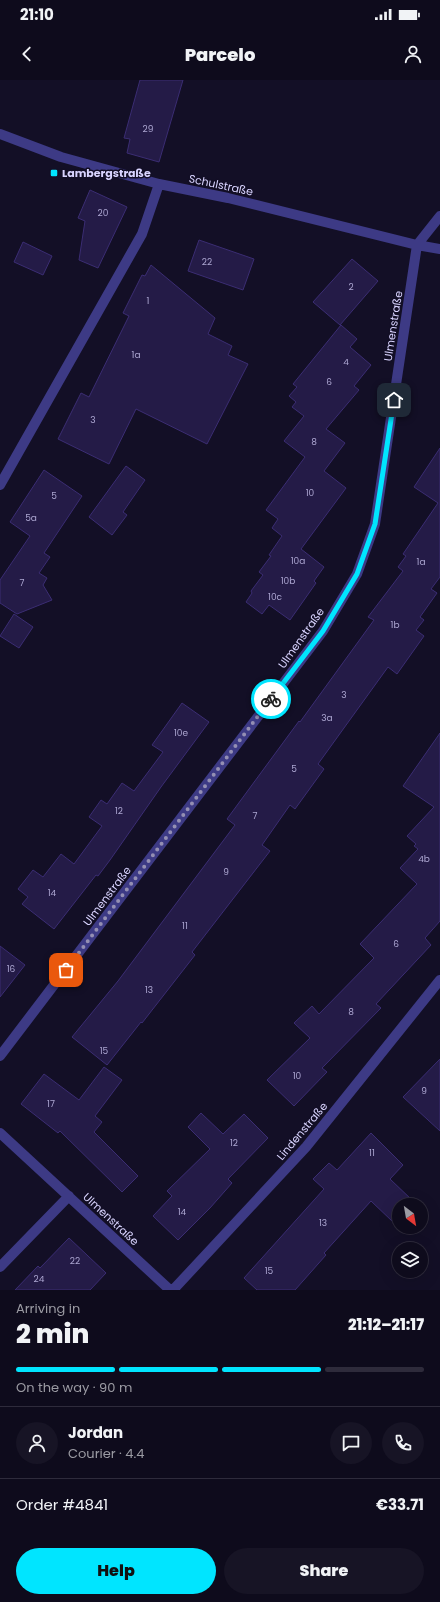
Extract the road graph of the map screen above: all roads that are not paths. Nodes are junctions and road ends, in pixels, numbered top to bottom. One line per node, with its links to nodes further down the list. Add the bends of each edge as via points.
1 (0, 134): 2 (street, Schulstraße, via 61,157)
2 (159, 184): 4 (street, Schulstraße, via 228,198); 6 (street, via 142,234)
3 (440, 216): 4 (street)
4 (417, 245): 5 (street, Schulstraße); 8 (street, Ulmenstraße, via 375,524 357,574 323,631)
5 (440, 249)
6 (0, 485)
7 (440, 980): 13 (street, Lindenstraße, via 306,1147)
8 (0, 1056)
9 (0, 1133): 10 (street, Ulmenstraße)
10 (69, 1196): 11 (street); 12 (street, Ulmenstraße)
11 (0, 1267)
12 (170, 1290)
13 (173, 1290)

